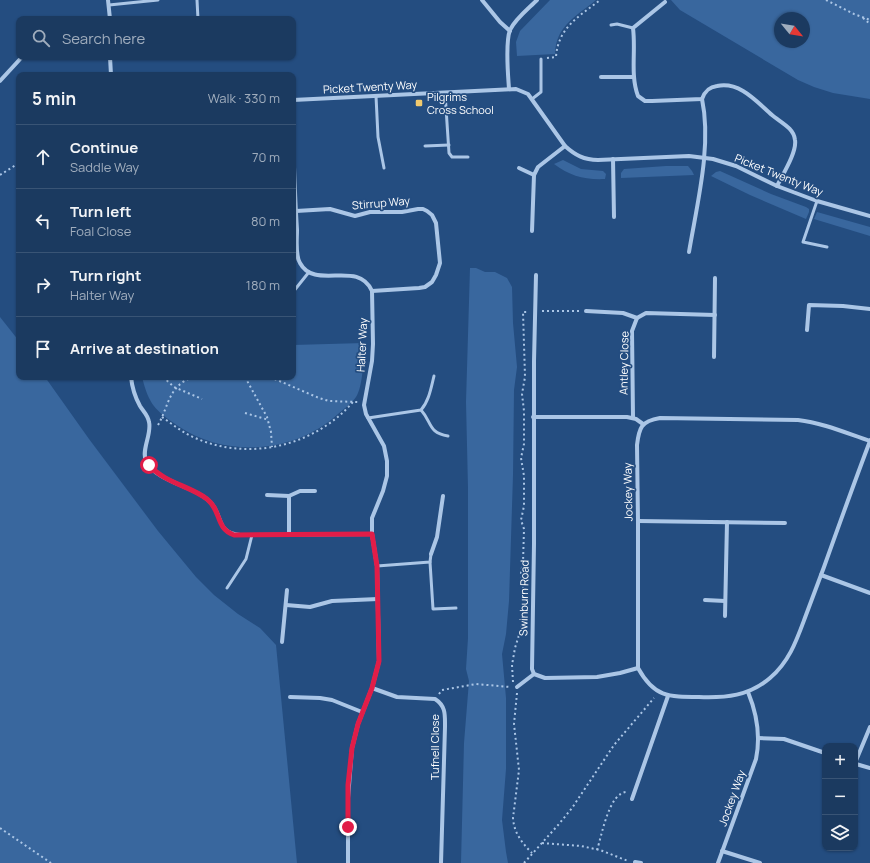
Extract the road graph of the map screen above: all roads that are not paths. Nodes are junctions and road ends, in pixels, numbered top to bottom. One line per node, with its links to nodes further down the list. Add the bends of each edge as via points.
1 (108, 0): 7 (street)
2 (158, 0): 7 (lane)
3 (197, 0): 9 (lane)
4 (482, 0): 12 (street)
5 (537, 0): 12 (street)
6 (665, 2): 11 (street)
7 (109, 5): 8 (street)
8 (110, 16)
9 (198, 16)
10 (611, 25): 11 (lane)
11 (633, 28): 18 (street)
12 (510, 30): 20 (street)
13 (541, 59): 23 (lane, via 541,92)
14 (19, 60): 19 (street)
15 (110, 60): 16 (street)
16 (111, 72)
17 (601, 77): 18 (street)
18 (634, 77): 24 (street, via 638,96 645,100 652,102)
19 (0, 81)
20 (509, 89): 21 (street, Picket Twenty Way); 23 (street, Picket Twenty Way, via 522,91)
21 (445, 93): 22 (street, Picket Twenty Way); 26 (lane)
22 (376, 96): 25 (street, Picket Twenty Way); 32 (lane, via 378,137)
23 (532, 99): 28 (street, Picket Twenty Way)
24 (702, 99): 30 (street, via 706,134); 35 (street, via 705,92 716,86 736,87 761,103 794,134 794,147)
25 (296, 100)
26 (449, 145): 27 (lane); 29 (lane, via 452,157)
27 (426, 146)
28 (565, 146): 31 (street, Picket Twenty Way, via 577,156 590,160); 34 (street, via 538,167)
29 (468, 157)
30 (704, 158): 31 (street, Picket Twenty Way, via 689,156); 35 (street, Picket Twenty Way, via 736,166); 42 (street)
31 (613, 159): 39 (street)
32 (384, 168)
33 (519, 168): 34 (street)
34 (534, 175): 40 (street)
35 (777, 186): 36 (street, Picket Twenty Way)
36 (817, 201): 38 (street, Picket Twenty Way); 41 (lane, via 803,242)
37 (296, 211): 43 (street, via 299,261); 47 (street, Stirrup Way, via 330,210 354,216 370,212 423,209 432,214 436,223 440,263 434,279 428,285 419,288)
38 (870, 216)
39 (614, 217)
40 (532, 231)
41 (826, 247)
42 (689, 252)
43 (308, 272): 46 (lane); 47 (street, via 321,276 356,276 368,284)
44 (536, 276): 57 (street, Swinburn Road)
45 (715, 278): 50 (street)
46 (296, 288)
47 (372, 291): 58 (street, Halter Way, via 372,361 364,402)
48 (870, 309): 52 (street, via 809,305)
49 (586, 311): 51 (street, via 623,313)
50 (716, 315): 51 (street, Antley Close, via 646,313); 53 (street)
51 (637, 318): 59 (street, Antley Close, via 632,331)
52 (808, 330)
53 (714, 357)
54 (434, 376): 56 (lane, via 429,397)
55 (131, 380): 72 (street, via 136,397 149,422 145,457 152,469 206,498 226,531 234,535)
56 (421, 410): 58 (lane); 61 (lane, via 433,431)
57 (533, 416): 59 (street); 88 (street, Swinburn Road)
58 (368, 418): 71 (street, Halter Way, via 384,446 388,461 386,484 372,518)
59 (633, 418): 60 (street)
60 (643, 424): 62 (street, via 660,418 798,420 828,426); 67 (street, Jockey Way, via 637,445)
61 (448, 436)
62 (870, 441): 76 (street)
63 (315, 491): 65 (street, via 304,490)
64 (267, 495): 65 (street)
65 (289, 496): 70 (street)
66 (443, 496): 73 (street, via 437,537)
67 (638, 521): 68 (street); 87 (street, Jockey Way)
68 (727, 522): 69 (street); 82 (street)
69 (785, 523)
70 (289, 534): 71 (street); 72 (street)
71 (372, 534): 75 (street, Halter Way)
72 (252, 535): 77 (lane, via 246,558)
73 (431, 554): 74 (lane)
74 (430, 562): 75 (lane); 84 (lane, via 432,609)
75 (377, 566): 80 (street, Halter Way)
76 (821, 575): 79 (street); 91 (street, via 788,658 770,678)
77 (227, 588)
78 (287, 590): 83 (street)
79 (870, 593)
80 (378, 600): 83 (street, via 332,601 310,607); 90 (street, Halter Way, via 379,661)
81 (705, 600): 82 (street)
82 (725, 601): 85 (street)
83 (286, 605): 86 (street)
84 (456, 608)
85 (725, 616)
86 (282, 642)
87 (638, 668): 88 (street, via 597,677 545,678); 92 (street, via 646,681)
88 (534, 674): 89 (street)
89 (517, 687)
90 (372, 688): 94 (street, Halter Way); 105 (street, Tufnell Close, via 398,697 434,699 442,704 445,712)
91 (748, 692): 92 (street, via 710,698); 96 (street, Jockey Way, via 756,713)
92 (668, 696): 101 (street)
93 (290, 697): 94 (street, via 332,700)
94 (362, 712): 104 (street, Halter Way, via 354,736 348,780)
95 (870, 727): 98 (street)
96 (758, 738): 97 (street, via 784,739); 102 (street, Jockey Way, via 756,759)
97 (822, 752)
98 (858, 756)
99 (858, 764): 100 (street)
100 (870, 768)
101 (632, 799)
102 (722, 852): 107 (street, Jockey Way); 108 (street)
103 (635, 862): 106 (street)
104 (348, 863)
105 (441, 863)
106 (641, 863)
107 (718, 863)
108 (760, 863)

